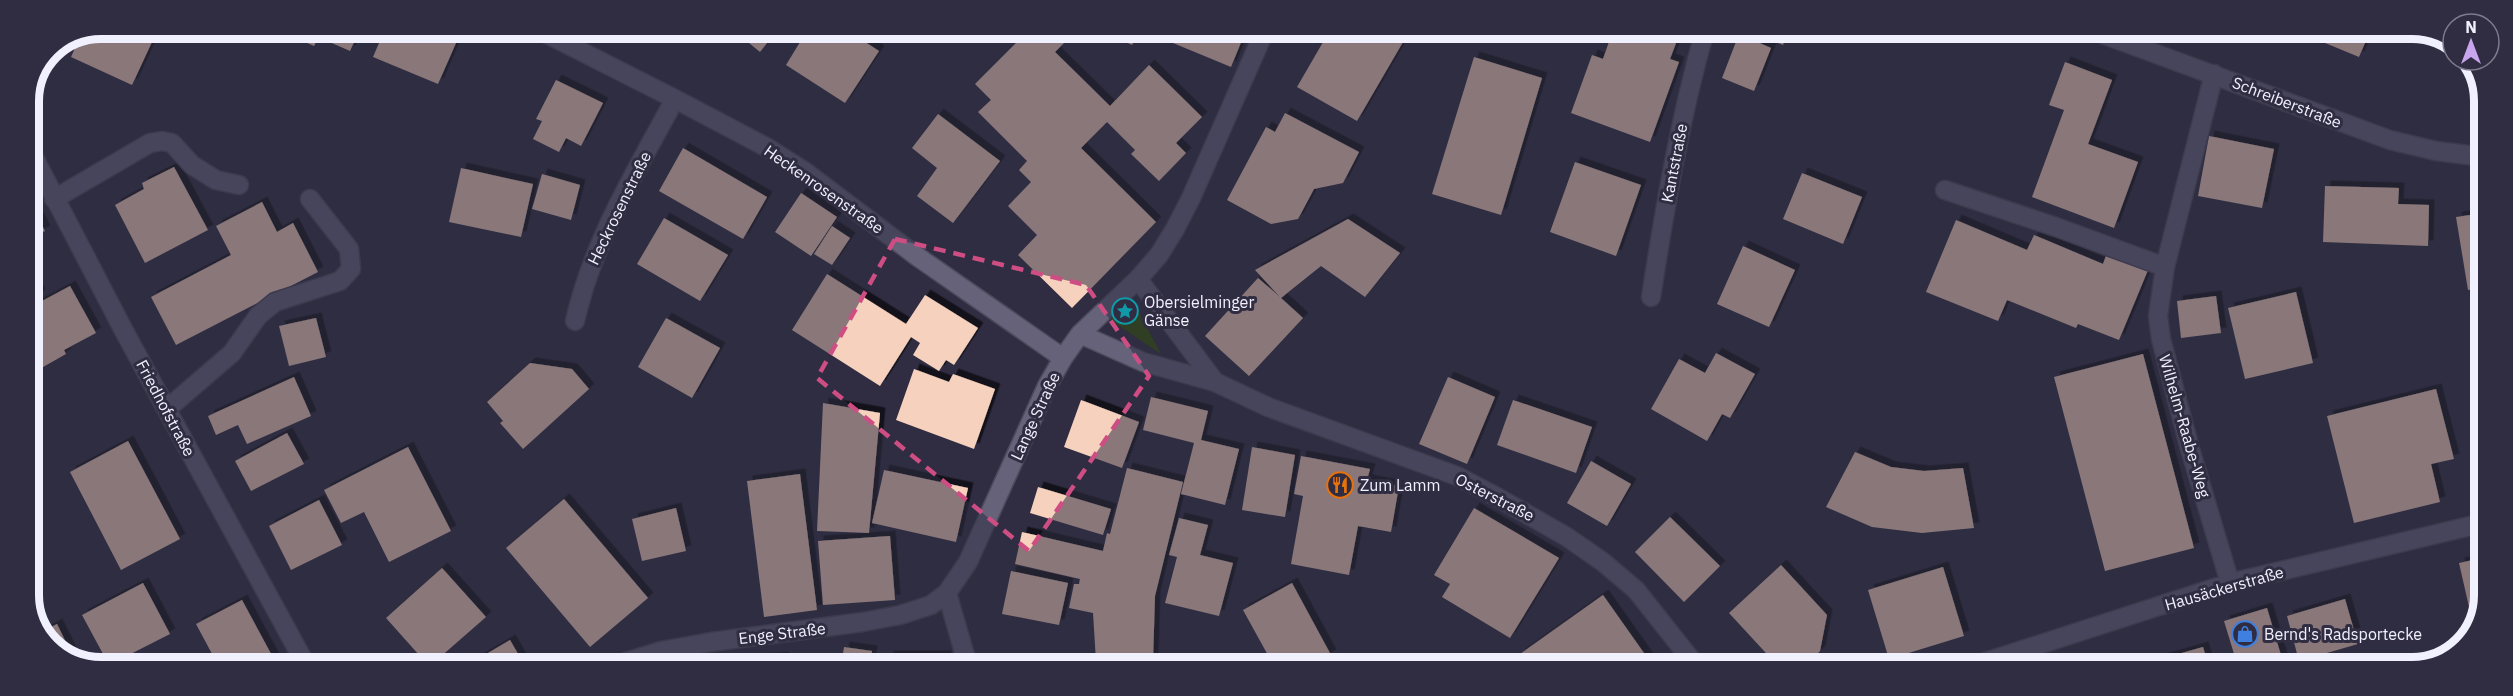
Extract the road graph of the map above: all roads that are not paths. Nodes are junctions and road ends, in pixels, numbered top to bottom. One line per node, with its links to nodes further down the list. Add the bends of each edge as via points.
1 (557, 39): 6 (street, Heckenrosenstraße)
2 (1261, 39): 14 (street, Lange Straße, via 1191,198 1159,255)
3 (1703, 39): 15 (street, Kantstraße, via 1687,92)
4 (2116, 39): 5 (street, Schreiberstraße)
5 (2214, 74): 7 (street, Schreiberstraße, via 2390,140); 13 (street, Wilhelm-Raabe-Weg)
6 (675, 99): 16 (street, Heckrosenstraße, via 608,225 582,289); 18 (street, Heckenrosenstraße, via 804,171)
7 (2474, 156)
8 (39, 170): 11 (street, Friedhofstraße)
9 (239, 185): 11 (street, via 216,180 192,165 172,143 162,141 150,143)
10 (1945, 190): 13 (street)
11 (54, 199): 20 (street, Friedhofstraße)
12 (310, 199): 20 (street, via 349,249 351,269 340,281 275,302 258,316 232,353)
13 (2165, 267): 22 (street, Wilhelm-Raabe-Weg, via 2158,316 2161,339)
14 (1138, 279): 17 (street, Lange Straße); 19 (street, Osterstraße)
15 (1651, 297)
16 (575, 321)
17 (1080, 334): 18 (street, Lange Straße); 19 (street, Osterstraße, via 1143,362)
18 (1064, 358): 23 (street, Lange Straße, via 1047,386 968,562)
19 (1215, 382): 27 (street, Osterstraße, via 1268,407 1457,476 1534,517 1603,562 1636,590)
20 (167, 409): 24 (street, Friedhofstraße)
21 (2474, 525): 22 (street, Hausäckerstraße)
22 (2230, 583): 28 (street, Hausäckerstraße)
23 (948, 593): 25 (street, Enge Straße, via 931,605 900,615 711,642); 26 (street)
24 (302, 657)
25 (642, 657)
26 (966, 657)
27 (1689, 657)
28 (2001, 657)

